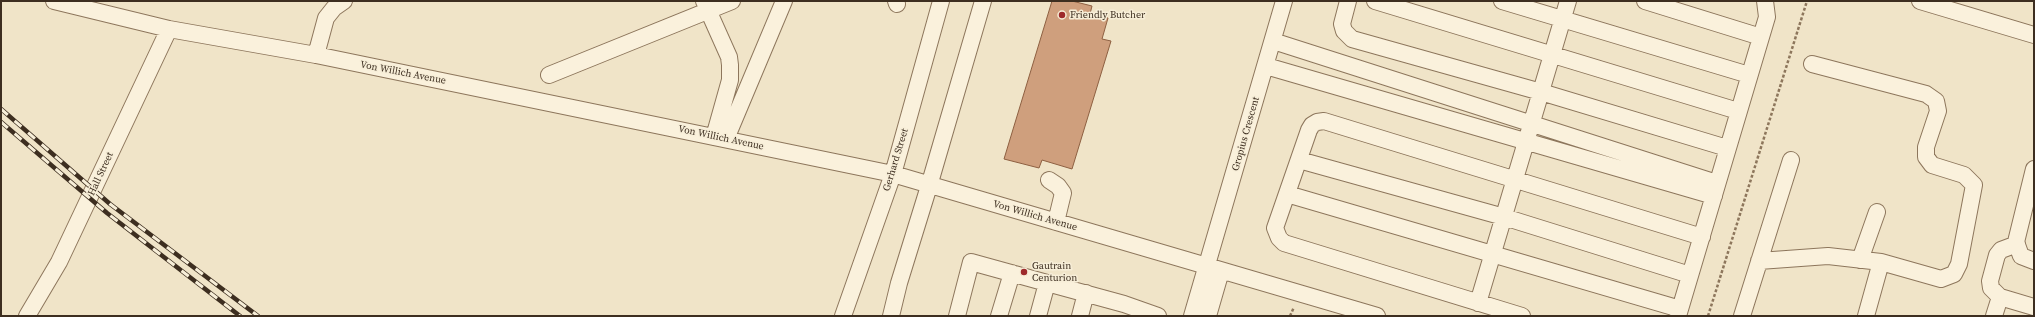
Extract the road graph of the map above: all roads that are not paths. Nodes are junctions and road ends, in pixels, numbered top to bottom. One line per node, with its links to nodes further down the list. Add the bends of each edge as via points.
1 (54, 1): 17 (street, Von Willich Avenue)
2 (344, 1): 22 (street, via 326,18)
3 (732, 1): 15 (street)
4 (784, 1): 30 (street)
5 (941, 1): 36 (street, Gerhard Street)
6 (982, 1): 39 (street)
7 (1284, 1): 20 (street, Gropius Crescent)
8 (1348, 1): 27 (street, via 1342,24 1344,31 1352,39)
9 (1375, 1): 21 (street)
10 (1502, 1): 16 (street)
11 (1568, 1): 16 (street)
12 (1645, 1): 19 (street)
13 (1766, 1): 19 (street, via 1767,17)
14 (1920, 1): 18 (street)
15 (706, 6): 25 (street); 30 (street, via 729,57 731,73)
16 (1562, 20): 21 (street); 26 (street)
17 (170, 29): 22 (street, Von Willich Avenue); 63 (street, Hall Street, via 59,262)
18 (2034, 35)
19 (1761, 37): 26 (street)
20 (1273, 41): 24 (street, Gropius Crescent); 29 (street)
21 (1552, 54): 27 (street); 28 (street)
22 (316, 55): 30 (street, Von Willich Avenue)
23 (1812, 64): 52 (street, via 1929,95 1938,104 1938,111 1926,147 1928,162 1964,175 1974,185 1959,264 1954,274 1938,279)
24 (1266, 66): 31 (street); 53 (street, Gropius Crescent)
25 (549, 75)
26 (1749, 75): 28 (street)
27 (1541, 92): 29 (street); 32 (street)
28 (1738, 111): 32 (street)
29 (1531, 123): 31 (street); 40 (street)
30 (720, 138): 36 (street, Von Willich Avenue)
31 (1526, 141): 38 (street); 40 (street)
32 (1727, 148): 40 (street)
33 (1299, 160): 38 (street, via 1309,130 1317,122 1324,121); 41 (street); 43 (street)
34 (1791, 160): 50 (street)
35 (2034, 170): 44 (street)
36 (892, 174): 39 (street, Von Willich Avenue); 64 (street, Gerhard Street)
37 (1049, 180): 45 (street, via 1063,193)
38 (1515, 180): 43 (street); 46 (street)
39 (929, 186): 45 (street, Von Willich Avenue); 65 (street)
40 (1716, 190): 46 (street)
41 (1287, 194): 48 (street); 59 (street, via 1276,228 1278,238 1284,243)
42 (1877, 212): 49 (street)
43 (1504, 217): 48 (street); 55 (street)
44 (2028, 217): 47 (street)
45 (1056, 222): 53 (street, Von Willich Avenue)
46 (1702, 237): 55 (street)
47 (2017, 244): 51 (street, via 2022,256); 58 (street, via 2001,250 1997,255 1990,281 1991,288)
48 (1493, 254): 59 (street); 62 (street)
49 (1860, 260): 50 (street, via 1816,256); 52 (street)
50 (1759, 261): 75 (street)
51 (2034, 261)
52 (1882, 262): 76 (street)
53 (1214, 269): 71 (street); 72 (street); 73 (street, Von Willich Avenue)
54 (1012, 273): 56 (street); 66 (street, via 971,262); 67 (street)
55 (1690, 275): 62 (street)
56 (1047, 283): 57 (street); 68 (street)
57 (1086, 293): 61 (street); 69 (street)
58 (2000, 297): 60 (street); 77 (street)
59 (1478, 303): 74 (street)
60 (2034, 307)
61 (1122, 310): 70 (street)
62 (1679, 313)
63 (31, 315)
64 (843, 316)
65 (891, 316)
66 (957, 316)
67 (1000, 316)
68 (1038, 316)
69 (1080, 316)
70 (1158, 316)
71 (1192, 316)
72 (1208, 316)
73 (1377, 316)
74 (1522, 316)
75 (1742, 316)
76 (1866, 316)
77 (1994, 316)

